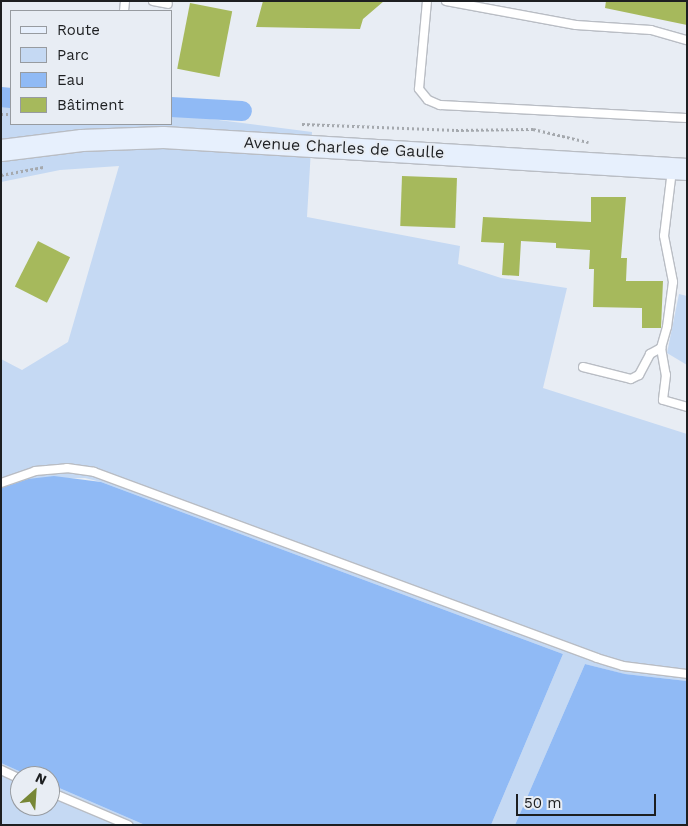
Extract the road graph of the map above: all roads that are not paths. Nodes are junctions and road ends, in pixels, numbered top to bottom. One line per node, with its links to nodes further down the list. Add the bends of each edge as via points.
1 (153, 1): 4 (lane)
2 (426, 1): 6 (lane, via 420,92 440,106)
3 (446, 1): 5 (lane, via 566,24 646,29)
4 (168, 4)
5 (687, 40)
6 (687, 118)
7 (1, 150): 8 (main road, Avenue Charles de Gaulle, via 81,140 163,137)
8 (680, 168): 9 (lane, via 664,236 673,282)
9 (661, 348): 10 (lane, via 650,354 639,375 630,380); 11 (lane, via 666,375 663,400)
10 (584, 367)
11 (687, 407)
12 (1, 482): 13 (lane, via 35,471 67,468 94,472 597,658 623,666)
13 (687, 674)
14 (60, 796): 15 (lane)
15 (128, 825)

